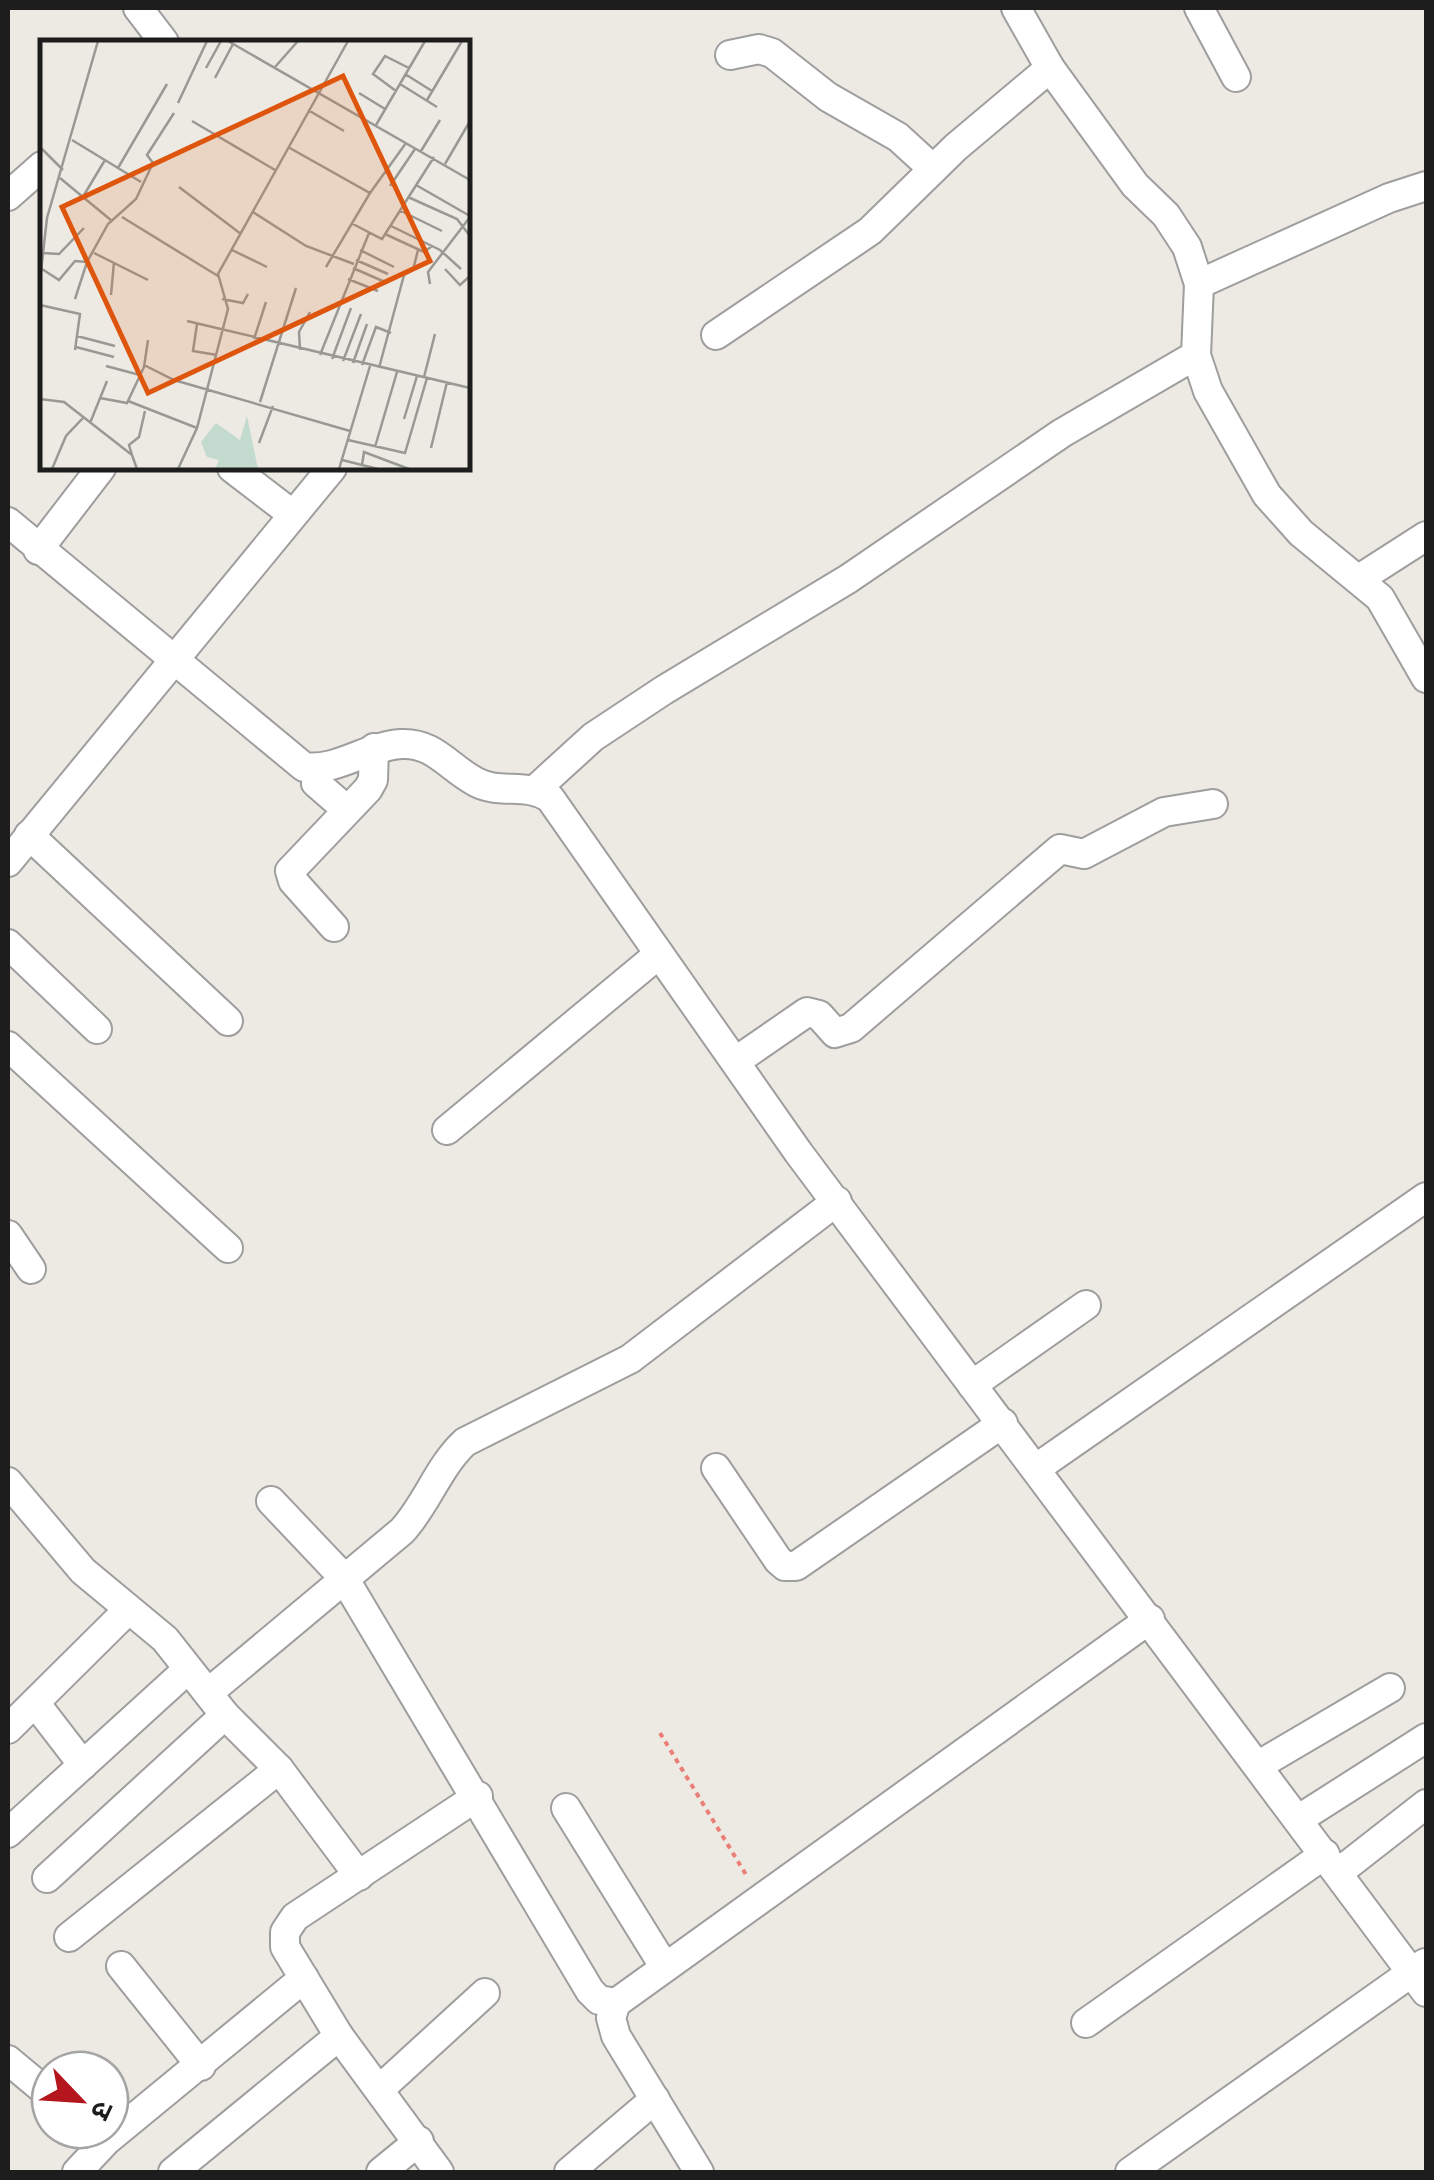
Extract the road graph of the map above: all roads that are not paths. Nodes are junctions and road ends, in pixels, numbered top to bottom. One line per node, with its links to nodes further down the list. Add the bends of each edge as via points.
1 (138, 8): 4 (street)
2 (1016, 8): 6 (street)
3 (1199, 8): 7 (street)
4 (162, 40)
5 (730, 55): 9 (street, via 772,53 828,96 898,136)
6 (1050, 68): 9 (street); 12 (street, via 1135,186 1166,215 1188,248)
7 (1236, 77)
8 (40, 168): 11 (street)
9 (934, 169): 13 (street, via 870,231)
10 (1426, 186): 12 (street)
11 (8, 196)
12 (1199, 284): 14 (street)
13 (716, 335)
14 (1196, 355): 22 (street, via 1208,391 1267,494 1301,533); 27 (street, via 1062,433 848,579 664,690 593,737)
15 (100, 470): 21 (street)
16 (235, 470): 18 (street)
17 (330, 470): 18 (street)
18 (292, 514): 23 (street)
19 (8, 522): 21 (street)
20 (1426, 536): 22 (street)
21 (38, 550): 23 (street)
22 (1359, 579): 24 (street, via 1394,618)
23 (176, 657): 26 (street, via 291,758); 30 (street)
24 (1426, 678)
25 (374, 748): 26 (street); 27 (street, via 406,743 431,749 493,789); 29 (street, via 373,780)
26 (320, 770): 29 (street, via 316,783)
27 (536, 788): 34 (street, via 550,798)
28 (1214, 804): 38 (street, via 1164,812 1084,854 1060,849 851,1028 835,1032 807,1012)
29 (347, 810): 32 (street, via 290,870)
30 (29, 835): 31 (street); 35 (street)
31 (8, 862)
32 (334, 927)
33 (8, 944): 36 (street)
34 (659, 954): 38 (street); 39 (street)
35 (228, 1021)
36 (97, 1029)
37 (8, 1046): 43 (street)
38 (736, 1062): 41 (street)
39 (447, 1130)
40 (1426, 1196): 48 (street)
41 (837, 1201): 46 (street); 52 (street, via 630,1360 465,1442 423,1508)
42 (8, 1235): 44 (street)
43 (228, 1248)
44 (31, 1268)
45 (1086, 1305): 46 (street)
46 (972, 1385): 47 (street)
47 (1003, 1423): 48 (street); 49 (street, via 796,1566 778,1560)
48 (1038, 1467): 54 (street)
49 (716, 1468)
50 (8, 1482): 53 (street, via 68,1556)
51 (270, 1501): 52 (street)
52 (344, 1578): 58 (street); 64 (street)
53 (128, 1610): 55 (street); 57 (street)
54 (1150, 1619): 62 (street); 74 (street)
55 (188, 1670): 58 (street); 61 (street)
56 (1390, 1688): 62 (street)
57 (36, 1704): 59 (street); 61 (street)
58 (216, 1704): 63 (street); 71 (street)
59 (8, 1729)
60 (1426, 1738): 67 (street)
61 (83, 1765): 68 (street)
62 (1259, 1765): 67 (street)
63 (279, 1768): 70 (street); 72 (street)
64 (478, 1796): 70 (street); 78 (street, via 590,1991)
65 (1426, 1804): 69 (street)
66 (566, 1808): 74 (street)
67 (1299, 1819): 69 (street)
68 (8, 1834)
69 (1332, 1863): 75 (street); 79 (street)
70 (359, 1876): 76 (street, via 295,1917 285,1932 285,1947)
71 (47, 1878)
72 (68, 1938)
73 (121, 1966): 82 (street)
74 (664, 1966): 78 (street)
75 (1422, 1975): 96 (street)
76 (304, 1978): 80 (street); 82 (street)
77 (486, 1994): 84 (street)
78 (616, 2003): 85 (street, via 616,2036)
79 (1086, 2023)
80 (339, 2036): 84 (street); 91 (street)
81 (8, 2060): 83 (street)
82 (202, 2066): 86 (street)
83 (30, 2078)
84 (380, 2089): 87 (street)
85 (655, 2099): 89 (street); 95 (street)
86 (130, 2114)
87 (419, 2142): 92 (street); 93 (street)
88 (90, 2150): 90 (street)
89 (602, 2161): 94 (street)
90 (78, 2172)
91 (173, 2172)
92 (381, 2172)
93 (439, 2172)
94 (569, 2172)
95 (699, 2172)
96 (1130, 2172)

